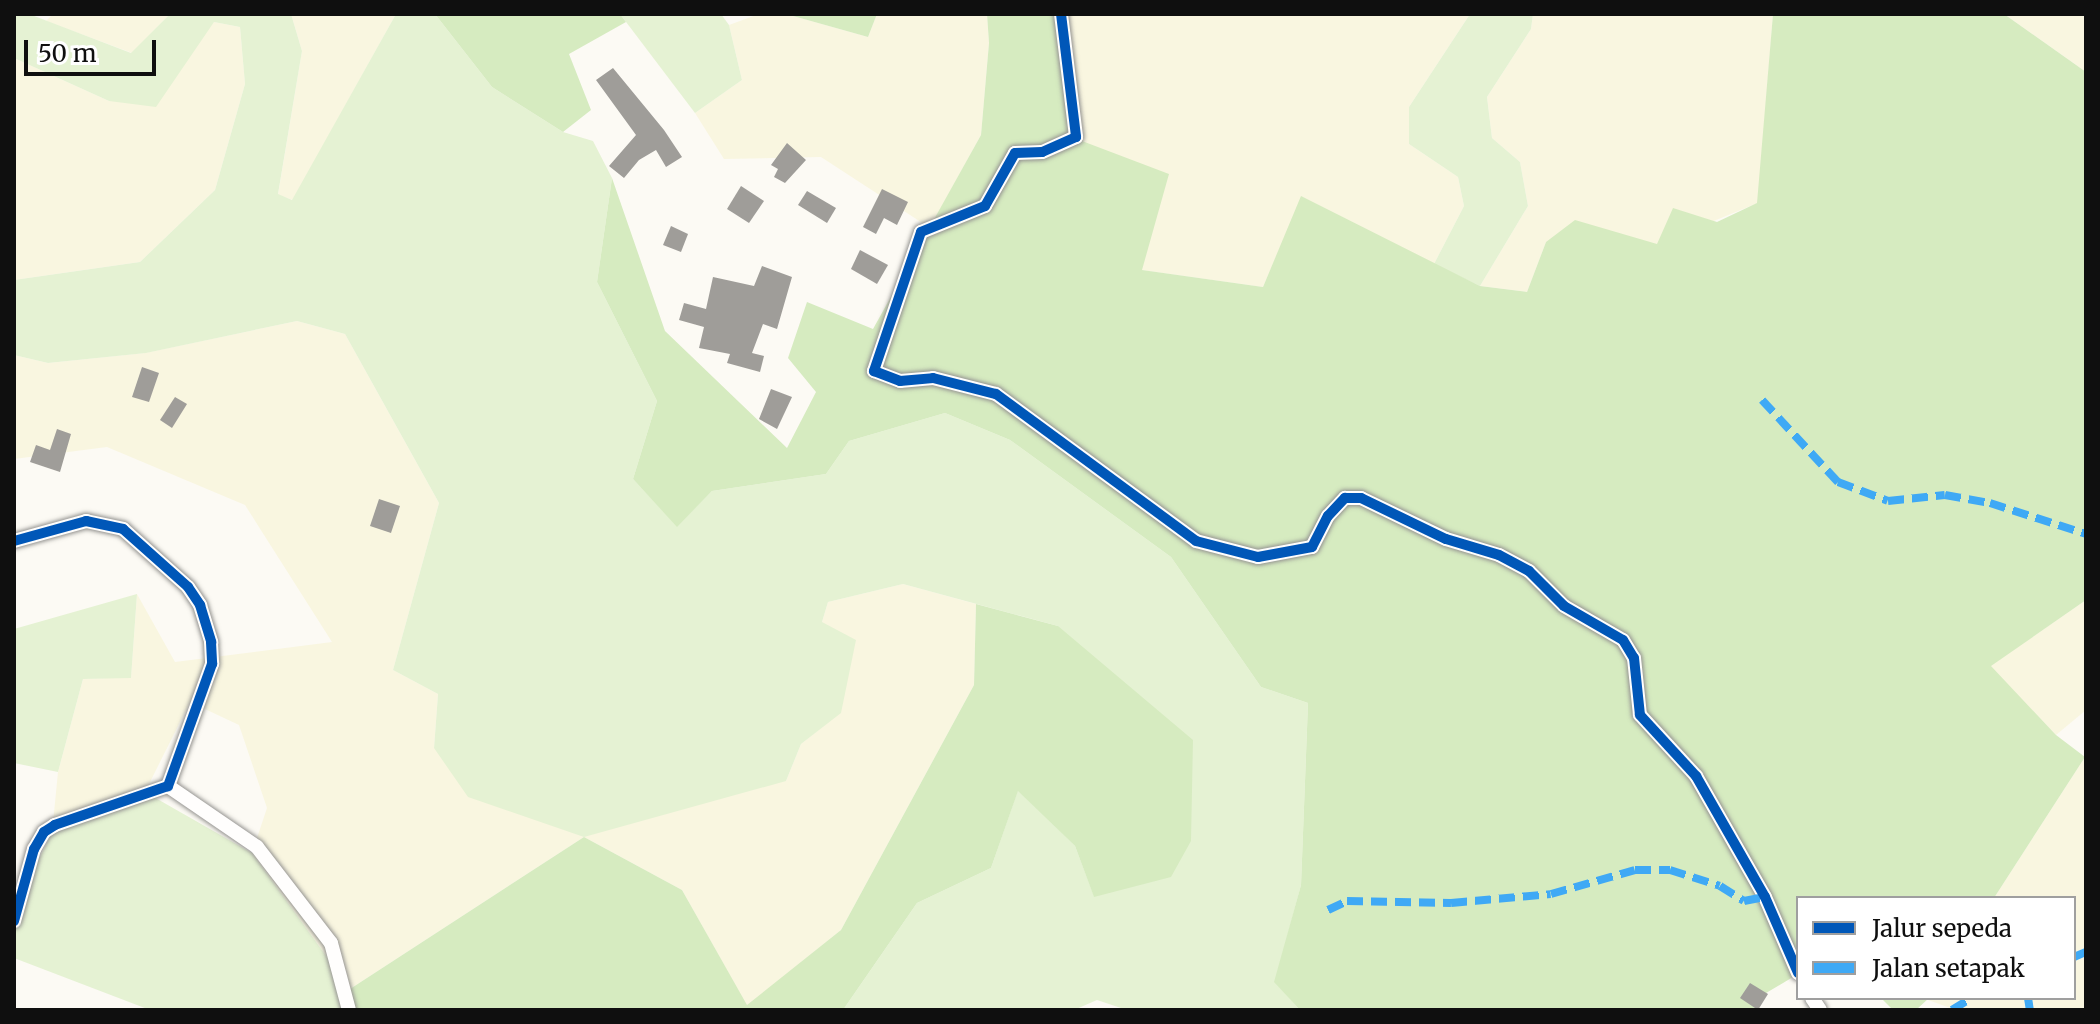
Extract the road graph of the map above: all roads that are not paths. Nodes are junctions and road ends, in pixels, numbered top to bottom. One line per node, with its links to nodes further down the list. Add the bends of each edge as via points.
1 (1061, 14): 5 (street, via 1076,137 1042,152 1015,153 985,206 921,232 874,371 900,381 933,378 996,394 1196,541 1258,557 1312,547 1328,516 1345,498 1361,498 1529,571 1564,606 1623,640 1634,658 1640,715 1696,776 1765,897)
2 (14, 541): 3 (street, via 86,521 123,529 173,570 194,596 211,642 212,664)
3 (168, 786): 4 (street, via 44,832 34,849); 6 (street, via 257,847 331,943)
4 (14, 921)
5 (1796, 968)
6 (349, 1010)

